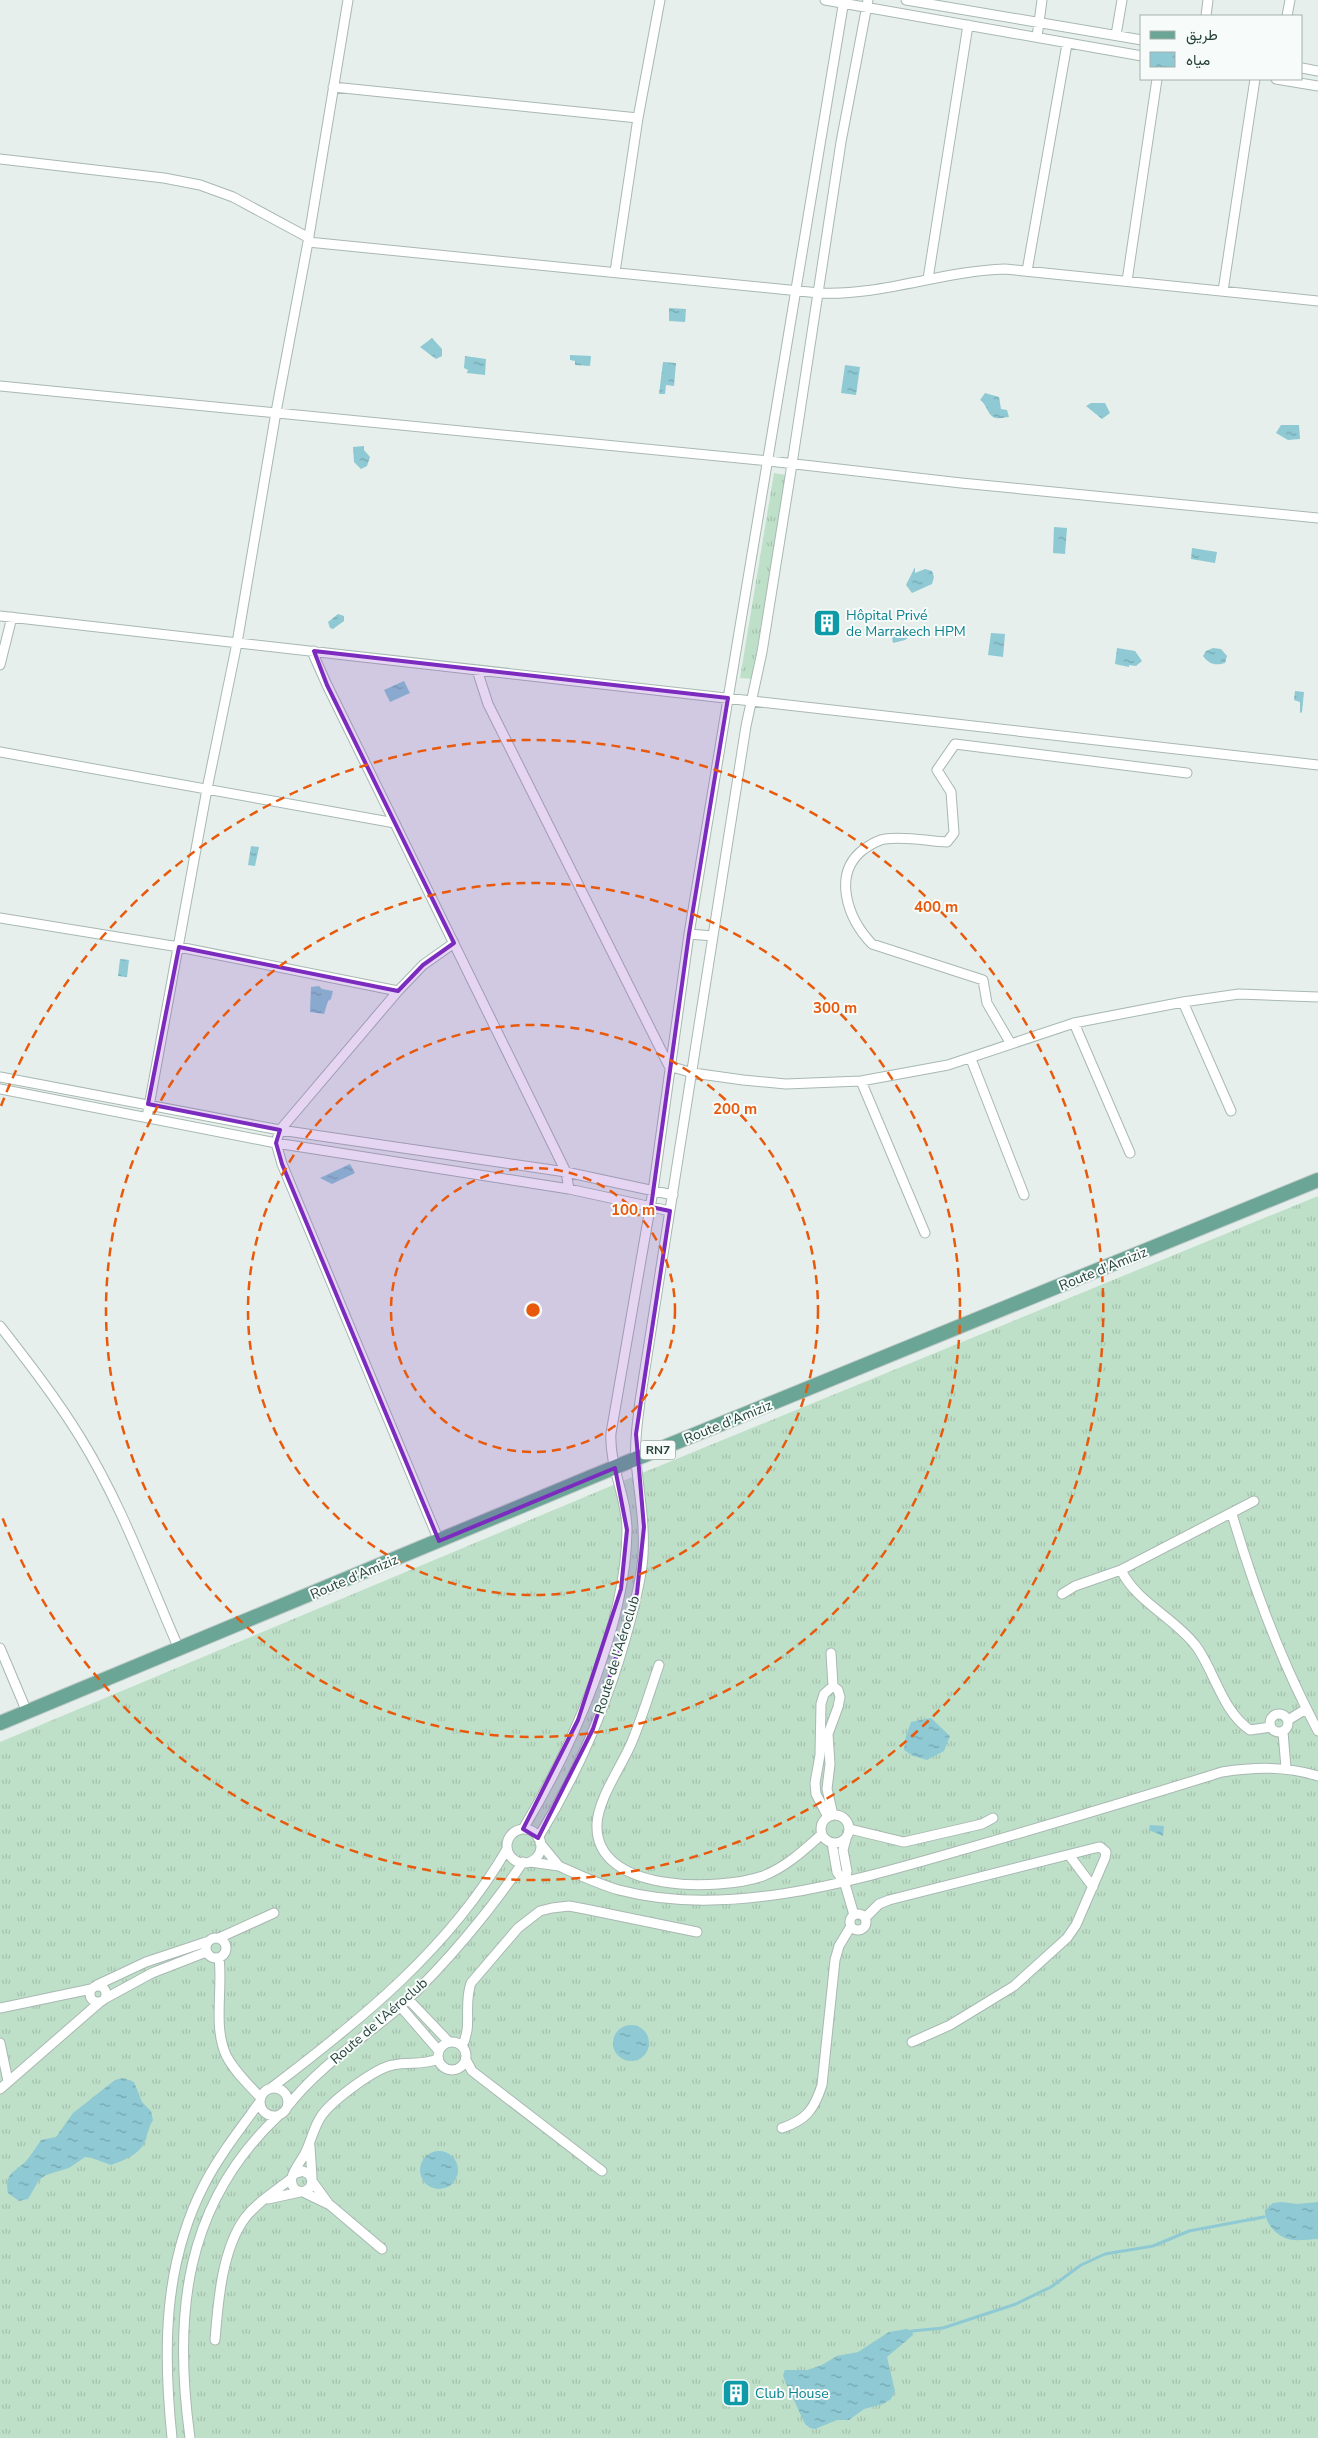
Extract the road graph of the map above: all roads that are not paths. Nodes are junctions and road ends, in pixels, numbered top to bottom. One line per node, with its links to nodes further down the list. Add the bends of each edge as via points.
1 (348, 0): 27 (street)
2 (660, 0): 28 (street)
3 (825, 0): 9 (street)
4 (906, 0): 11 (street)
5 (1042, 0): 14 (street)
6 (1122, 0): 16 (street)
7 (1208, 0): 12 (street)
8 (1290, 0): 13 (street)
9 (844, 2): 10 (street); 35 (street, Route de l’Aéroclub)
10 (867, 3): 15 (street); 37 (street, Route de l’Aéroclub, via 841,142)
11 (956, 4): 14 (street)
12 (1206, 15)
13 (1287, 15)
14 (1038, 23): 16 (street); 17 (street)
15 (968, 25): 17 (street); 33 (street)
16 (1116, 35): 18 (street)
17 (1037, 37): 19 (street)
18 (1140, 40)
19 (1067, 44): 20 (street); 31 (street)
20 (1140, 56)
21 (1303, 68): 22 (street)
22 (1318, 71)
23 (1157, 80): 34 (street)
24 (1255, 80): 36 (street)
25 (1282, 80): 26 (street)
26 (1318, 86)
27 (333, 87): 28 (street); 30 (street)
28 (638, 118): 32 (street)
29 (0, 159): 30 (street, via 200,185 233,197)
30 (309, 240): 32 (street); 40 (street)
31 (1027, 271): 33 (street, via 984,270); 34 (street)
32 (615, 272): 35 (street)
33 (928, 279): 37 (street, via 848,294)
34 (1127, 281): 36 (street)
35 (796, 290): 37 (street); 41 (street, Route de l’Aéroclub)
36 (1223, 291): 38 (street)
37 (819, 293): 42 (street, Route de l’Aéroclub)
38 (1318, 301)
39 (0, 386): 40 (street)
40 (276, 412): 41 (street); 46 (street)
41 (769, 461): 42 (street); 50 (street, Route de l’Aéroclub)
42 (792, 464): 43 (street); 51 (street, Route de l’Aéroclub)
43 (1318, 518)
44 (0, 616): 45 (street)
45 (12, 617): 46 (street); 48 (street)
46 (237, 642): 47 (street); 55 (street)
47 (314, 651): 49 (street); 56 (street, via 327,685)
48 (0, 665)
49 (477, 670): 50 (street); 68 (street, via 488,704)
50 (728, 698): 51 (street); 58 (street, Route de l’Aéroclub)
51 (752, 701): 53 (street); 59 (street, Route de l’Aéroclub)
52 (0, 752): 55 (street)
53 (1318, 766)
54 (1187, 773): 66 (street, via 955,744 937,770 951,792 954,833 947,842 884,839 858,854 848,868 846,899 860,932 872,944 983,980 988,1003)
55 (207, 789): 56 (street); 61 (street)
56 (395, 823): 60 (street)
57 (0, 918): 61 (street)
58 (689, 934): 59 (street); 68 (street, Route de l’Aéroclub)
59 (713, 936): 69 (street, Route de l’Aéroclub)
60 (454, 943): 62 (street, via 428,960); 79 (street)
61 (179, 947): 62 (street); 73 (street)
62 (398, 991): 76 (street)
63 (1318, 997): 64 (street, via 1239,994)
64 (1183, 1002): 65 (street); 74 (street)
65 (1074, 1023): 66 (street); 78 (street)
66 (1011, 1044): 67 (street)
67 (970, 1059): 71 (street); 84 (street)
68 (669, 1066): 69 (street); 82 (street, Route de l’Aéroclub)
69 (693, 1073): 71 (street, via 786,1084); 83 (street, Route de l’Aéroclub)
70 (0, 1077): 73 (street)
71 (862, 1081): 87 (street)
72 (0, 1089): 75 (street)
73 (148, 1104): 75 (street); 76 (street)
74 (1231, 1111)
75 (146, 1117): 77 (street)
76 (280, 1130): 77 (street); 79 (street)
77 (276, 1143): 81 (street); 93 (street, via 334,1294)
78 (1130, 1153)
79 (566, 1172): 81 (street); 82 (street)
80 (1318, 1180): 89 (main road, Route d'Amiziz / RN7)
81 (569, 1189): 85 (street)
82 (653, 1191): 83 (street); 85 (street, Route de l’Aéroclub)
83 (673, 1195): 86 (street, Route de l’Aéroclub)
84 (1024, 1195)
85 (650, 1206): 86 (street); 90 (street, Route de l’Aéroclub, via 611,1433 610,1447)
86 (670, 1210): 89 (street, Route de l’Aéroclub, via 640,1400)
87 (925, 1233)
88 (0, 1326): 97 (street, via 46,1385 80,1437 121,1515)
89 (636, 1460): 90 (main road, Route d'Amiziz / RN7); 116 (street, Route de l’Aéroclub, via 644,1527 643,1558 627,1631 609,1690 581,1758)
90 (616, 1468): 93 (main road, Route d'Amiziz / RN7); 112 (street, Route de l’Aéroclub, via 627,1530 614,1616 578,1720)
91 (1254, 1501): 92 (street)
92 (1232, 1514): 94 (street); 101 (street, via 1273,1637)
93 (439, 1541): 97 (main road, Route d'Amiziz / RN7)
94 (1121, 1570): 95 (street, via 1075,1586); 105 (street, via 1127,1582 1195,1645 1238,1720 1250,1730)
95 (1062, 1594)
96 (0, 1648): 102 (street)
97 (179, 1649): 102 (main road, Route d'Amiziz / RN7)
98 (831, 1653): 100 (street)
99 (659, 1665): 114 (street, via 631,1744 600,1810 598,1836 610,1857 622,1868 644,1879 676,1884 724,1885 748,1881 781,1868)
100 (833, 1686): 110 (street, via 840,1698 828,1734 830,1764 827,1789); 110 (street, via 824,1694 821,1704 820,1755 815,1783 816,1794)
101 (1306, 1709): 103 (street); 106 (street)
102 (27, 1712): 104 (main road, Route d'Amiziz / RN7)
103 (1288, 1720): 105 (street, via 1282,1714 1276,1715); 107 (street)
104 (0, 1723)
105 (1271, 1727): 107 (street)
106 (1318, 1731)
107 (1283, 1732): 108 (street)
108 (1286, 1768): 109 (street); 122 (street, via 1222,1772)
109 (1318, 1776)
110 (831, 1816): 113 (street, via 846,1820); 114 (street, via 821,1826)
111 (993, 1818): 113 (street, via 982,1824 904,1842)
112 (523, 1829): 116 (street, via 532,1831); 118 (street, via 513,1833)
113 (850, 1829): 115 (street)
114 (822, 1834): 117 (street)
115 (846, 1839): 117 (street); 122 (street, via 843,1850 847,1870)
116 (539, 1840): 120 (street, via 537,1856); 121 (street)
117 (832, 1843): 122 (street, via 837,1872)
118 (507, 1849): 120 (street, via 513,1859); 148 (street, Route de l’Aéroclub, via 480,1891 394,1989 351,2027)
119 (1069, 1855): 123 (street); 123 (street, via 1100,1847 1104,1849 1105,1858); 126 (street, via 889,1900 879,1904)
120 (526, 1862): 121 (street); 134 (street, Route de l’Aéroclub)
121 (559, 1866): 122 (street, via 620,1890 690,1899 787,1893)
122 (845, 1882): 125 (street)
123 (1093, 1887): 139 (street, via 1076,1925 1066,1938 1014,1986 984,2006)
124 (274, 1913): 129 (street)
125 (854, 1915): 126 (street); 127 (street, via 850,1919)
126 (865, 1918): 127 (street, via 862,1929)
127 (851, 1926): 151 (street, via 835,1960 822,2085 817,2100 797,2123)
128 (697, 1932): 141 (street, via 569,1906 540,1912 518,1928 471,1983 468,1993 469,2026)
129 (219, 1938): 130 (street); 132 (street, via 226,1951)
130 (209, 1941): 131 (street); 133 (street, via 146,1962)
131 (206, 1952): 132 (street, via 212,1958); 135 (street, via 152,1973)
132 (219, 1958): 148 (street, via 224,2048 234,2067 248,2083)
133 (94, 1987): 135 (street, via 105,1989); 135 (street, via 91,1999); 137 (street)
134 (408, 1999): 136 (street, Route de l’Aéroclub); 138 (street)
135 (103, 2000): 146 (street)
136 (400, 2006): 142 (street); 149 (street, Route de l’Aéroclub, via 305,2084)
137 (0, 2008)
138 (449, 2042): 141 (street); 142 (street)
139 (912, 2042)
140 (0, 2043): 146 (street)
141 (462, 2046): 143 (street)
142 (438, 2055): 144 (street, via 446,2069); 152 (street, via 425,2064 394,2064 369,2077 322,2115)
143 (466, 2060): 144 (street); 145 (street)
144 (458, 2069): 145 (street)
145 (472, 2072): 153 (street)
146 (8, 2081): 147 (street)
147 (0, 2089)
148 (264, 2094): 149 (street, via 284,2092); 150 (street, via 266,2114); 161 (street, Route de l’Aéroclub, via 225,2149 204,2186 186,2226 174,2269 166,2350)
149 (288, 2106): 150 (street, Route de l’Aéroclub)
150 (279, 2116): 162 (street, via 238,2160 201,2233 184,2310 182,2352)
151 (782, 2128)
152 (310, 2146): 154 (street); 155 (street)
153 (602, 2171)
154 (293, 2176): 155 (street, via 303,2171); 156 (street, via 292,2185); 157 (street)
155 (312, 2180): 156 (street, via 310,2188); 158 (street)
156 (302, 2192): 157 (street); 158 (street)
157 (266, 2200): 160 (street, via 246,2218 231,2248 223,2277)
158 (330, 2205): 159 (street)
159 (382, 2249)
160 (215, 2340)
161 (172, 2438)
162 (190, 2438)

